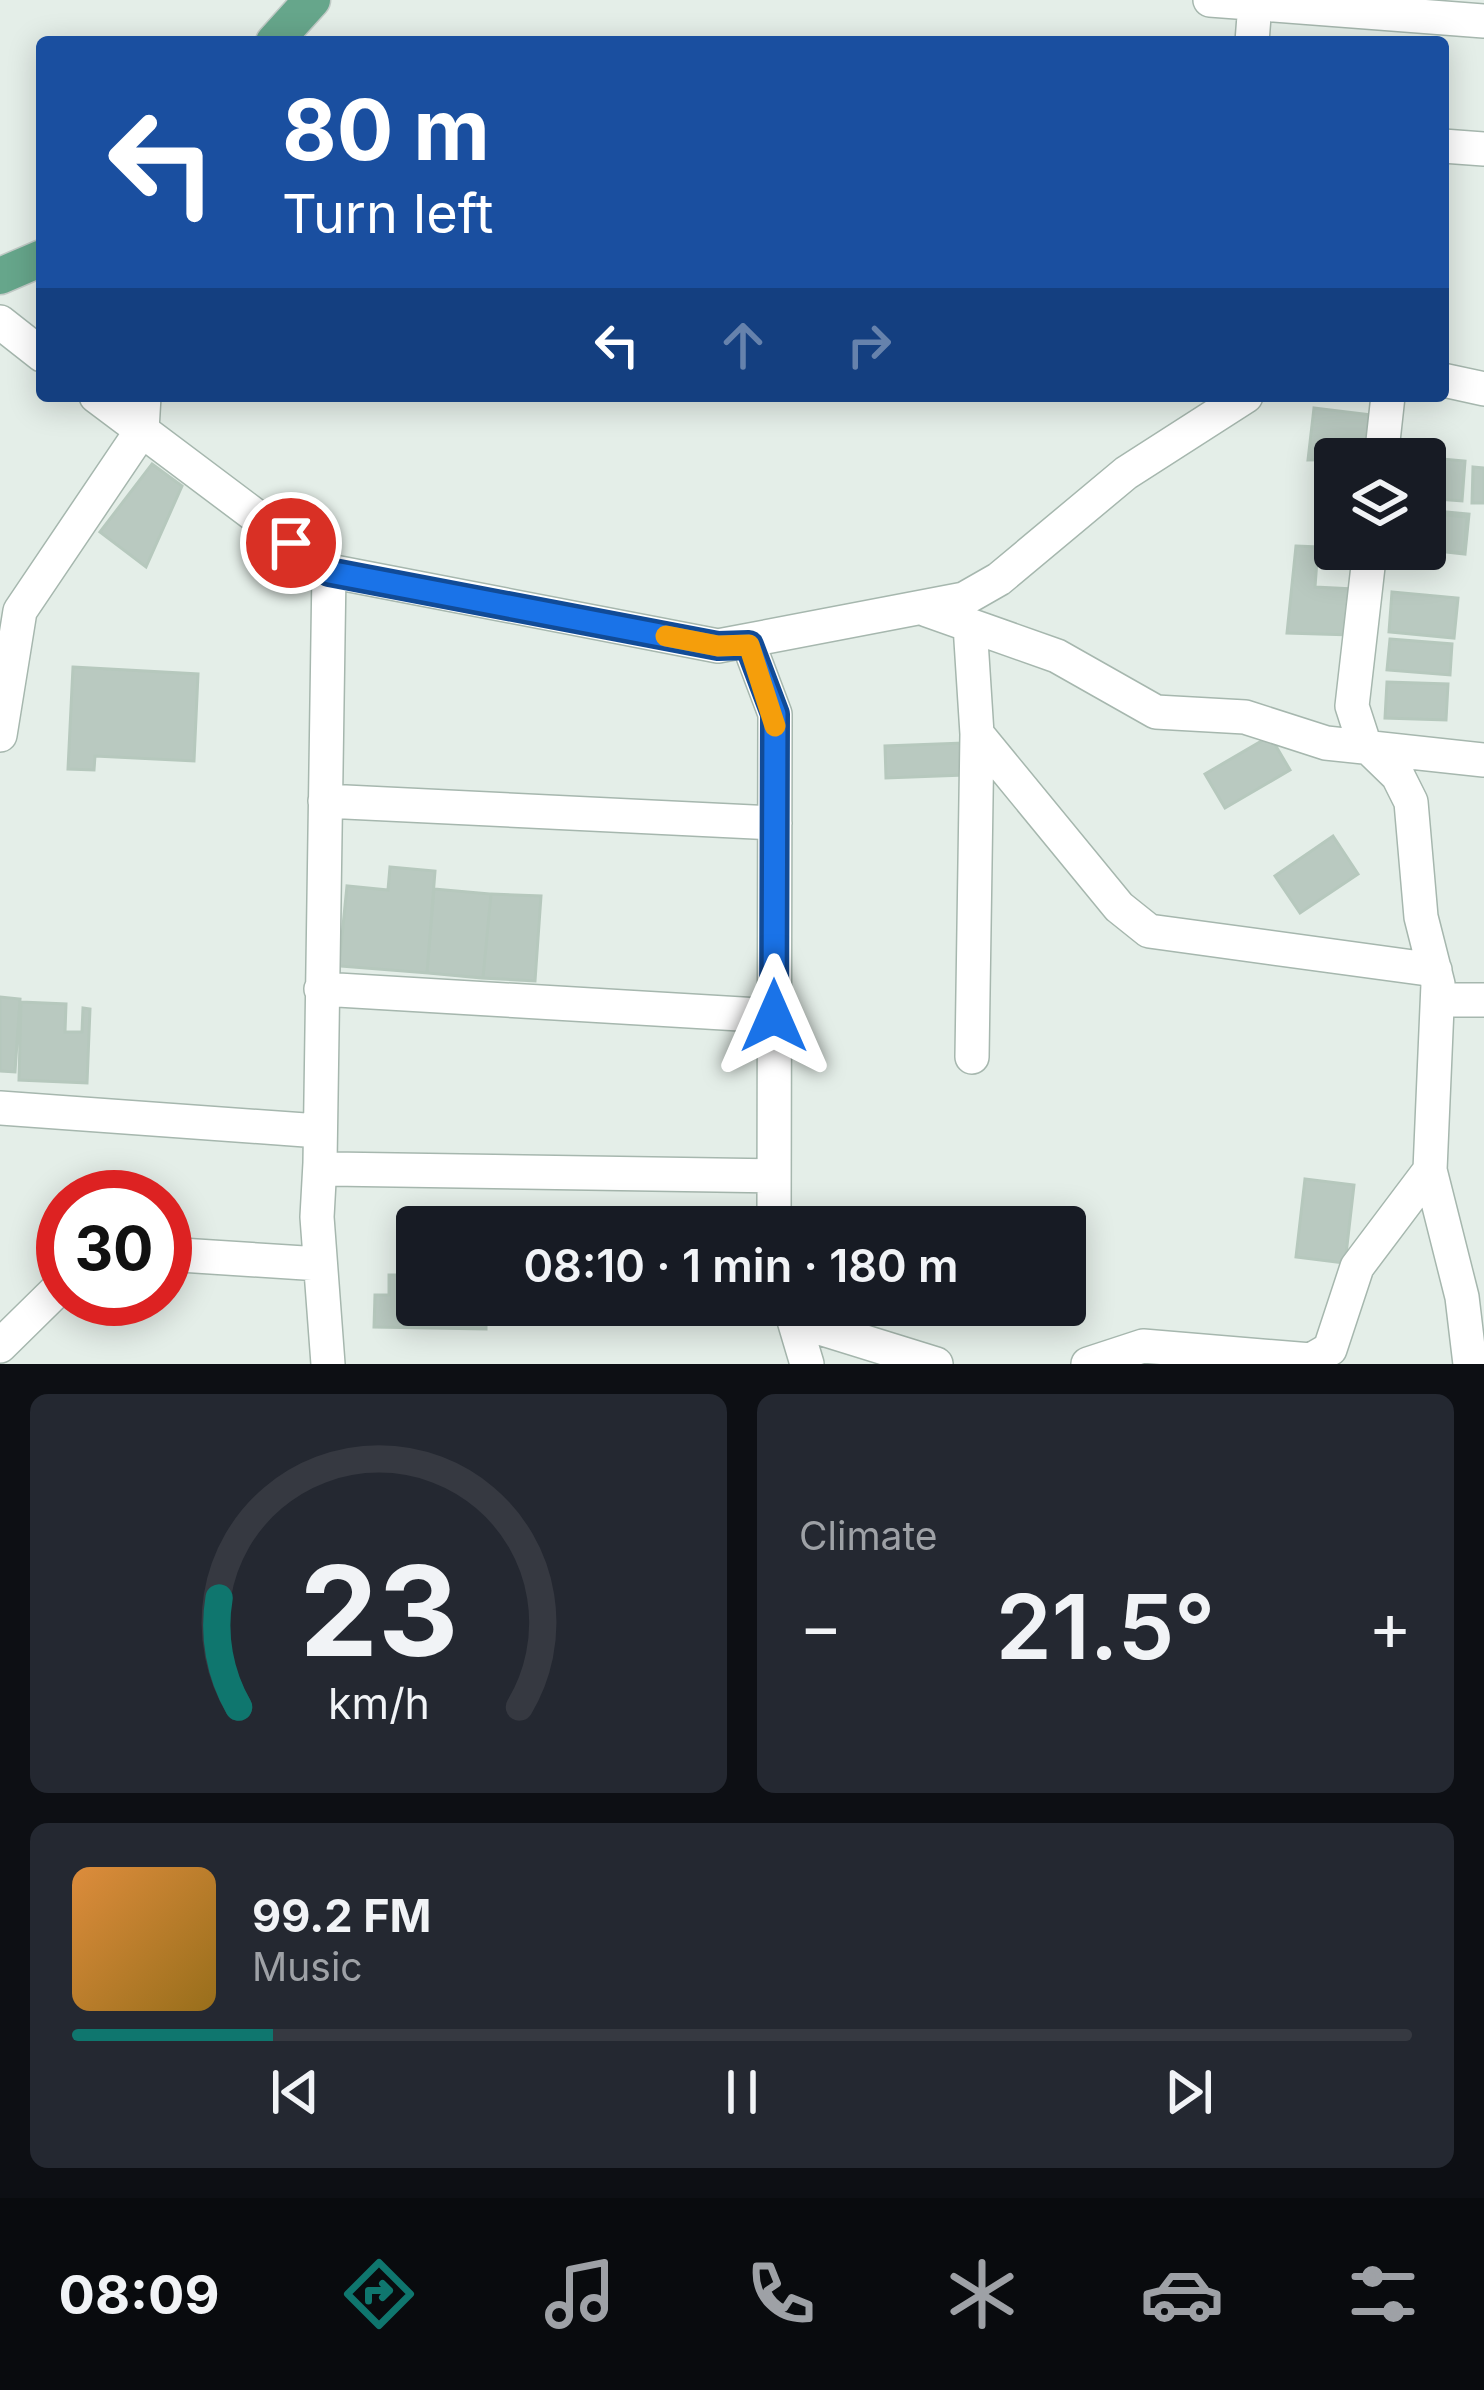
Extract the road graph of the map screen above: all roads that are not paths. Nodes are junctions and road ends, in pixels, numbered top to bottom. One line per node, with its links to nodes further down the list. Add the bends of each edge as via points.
1 (312, 0): 5 (main road)
2 (1210, 0): 3 (street)
3 (1255, 3): 4 (street); 6 (street)
4 (1484, 20)
5 (279, 36)
6 (1252, 36)
7 (1449, 146): 8 (street)
8 (1484, 149)
9 (36, 261): 10 (main road)
10 (0, 277)
11 (1, 325): 12 (street)
12 (36, 351)
13 (1449, 381): 14 (street)
14 (1484, 389)
15 (104, 402): 19 (street)
16 (143, 402): 19 (street)
17 (1387, 402): 20 (street)
18 (1217, 406): 23 (street, via 999,579)
19 (142, 430): 22 (street); 27 (street, via 20,611)
20 (1383, 438)
21 (1368, 570): 28 (street, via 1352,706)
22 (329, 572): 25 (street, via 718,646); 30 (street)
23 (927, 610): 24 (street); 25 (street)
24 (970, 625): 26 (street); 28 (street, via 1057,656 1156,712 1269,721 1326,743)
25 (749, 645): 31 (street, via 775,714)
26 (977, 734): 32 (street, via 1119,908 1149,931); 36 (street)
27 (0, 735)
28 (1371, 749): 29 (street); 32 (street, via 1408,789)
29 (1484, 760)
30 (325, 801): 31 (street); 33 (street)
31 (775, 823): 35 (street)
32 (1437, 985): 34 (street); 39 (street)
33 (321, 989): 35 (street); 38 (street)
34 (1483, 996)
35 (774, 1016): 40 (street)
36 (972, 1057)
37 (0, 1108): 38 (street)
38 (320, 1147): 40 (street, via 331,1169); 43 (street)
39 (1430, 1170): 51 (street, via 1357,1267 1322,1355 1143,1346); 52 (street)
40 (774, 1176): 41 (street)
41 (774, 1206)
42 (192, 1256): 43 (street)
43 (320, 1264): 48 (street)
44 (36, 1311): 47 (street)
45 (796, 1326): 49 (street)
46 (831, 1326): 50 (street)
47 (0, 1346)
48 (328, 1364)
49 (807, 1364)
50 (936, 1364)
51 (1088, 1364)
52 (1470, 1364)

